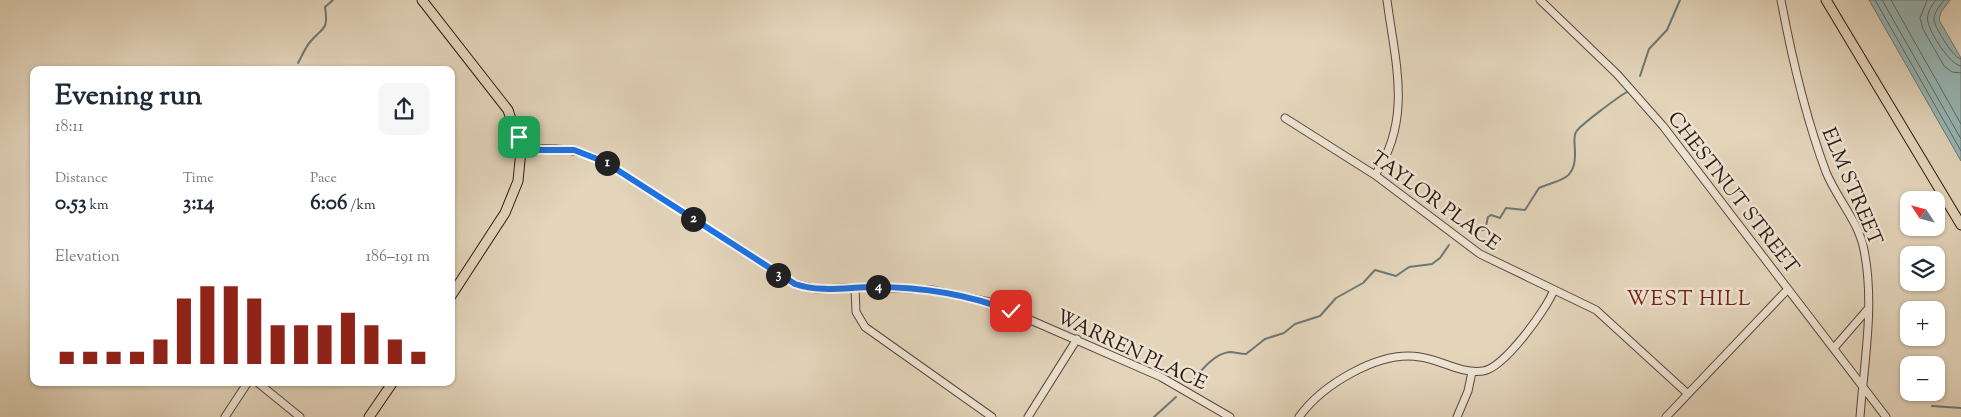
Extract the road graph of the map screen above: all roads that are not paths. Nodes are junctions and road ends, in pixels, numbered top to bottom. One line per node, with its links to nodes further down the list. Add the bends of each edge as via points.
1 (422, 0): 7 (main road, via 508,110)
2 (1387, 0): 8 (street, via 1400,106 1392,142)
3 (1540, 0): 11 (street, CHESTNUT STREET, via 1642,100)
4 (1781, 0): 14 (street, ELM STREET, via 1796,76 1813,135 1832,184 1861,237 1867,271)
5 (1826, 0): 9 (main road)
6 (1285, 118): 8 (street, TAYLOR PLACE)
7 (521, 150): 10 (street, WARREN PLACE, via 558,148 590,154 788,282 811,288); 12 (main road, via 518,181 505,213)
8 (1375, 174): 13 (street, TAYLOR PLACE, via 1480,254)
9 (1961, 225)
10 (855, 288): 15 (street, WARREN PLACE, via 907,288 964,296 1011,311); 26 (street, via 856,312 865,327)
11 (1788, 289): 16 (street, CHESTNUT STREET); 22 (street)
12 (455, 290)
13 (1554, 290): 17 (street, via 1507,356 1492,368); 22 (street, TAYLOR PLACE, via 1590,306 1607,318)
14 (1868, 310): 16 (street); 18 (street, ELM STREET)
15 (1077, 339): 27 (street); 28 (street, WARREN PLACE, via 1161,377)
16 (1834, 348): 18 (street, CHESTNUT STREET)
17 (1472, 372): 29 (street, via 1419,357 1385,359 1330,386 1313,399); 30 (street, via 1468,391)
18 (1862, 384): 32 (street, ELM STREET); 33 (street, CHESTNUT STREET)
19 (245, 386): 23 (street)
20 (262, 386): 24 (street)
21 (390, 386): 25 (main road)
22 (1688, 394): 31 (street)
23 (225, 417)
24 (300, 417)
25 (369, 417)
26 (992, 417)
27 (1028, 417)
28 (1230, 417)
29 (1299, 417)
30 (1456, 417)
31 (1666, 417)
32 (1860, 417)
33 (1886, 417)

